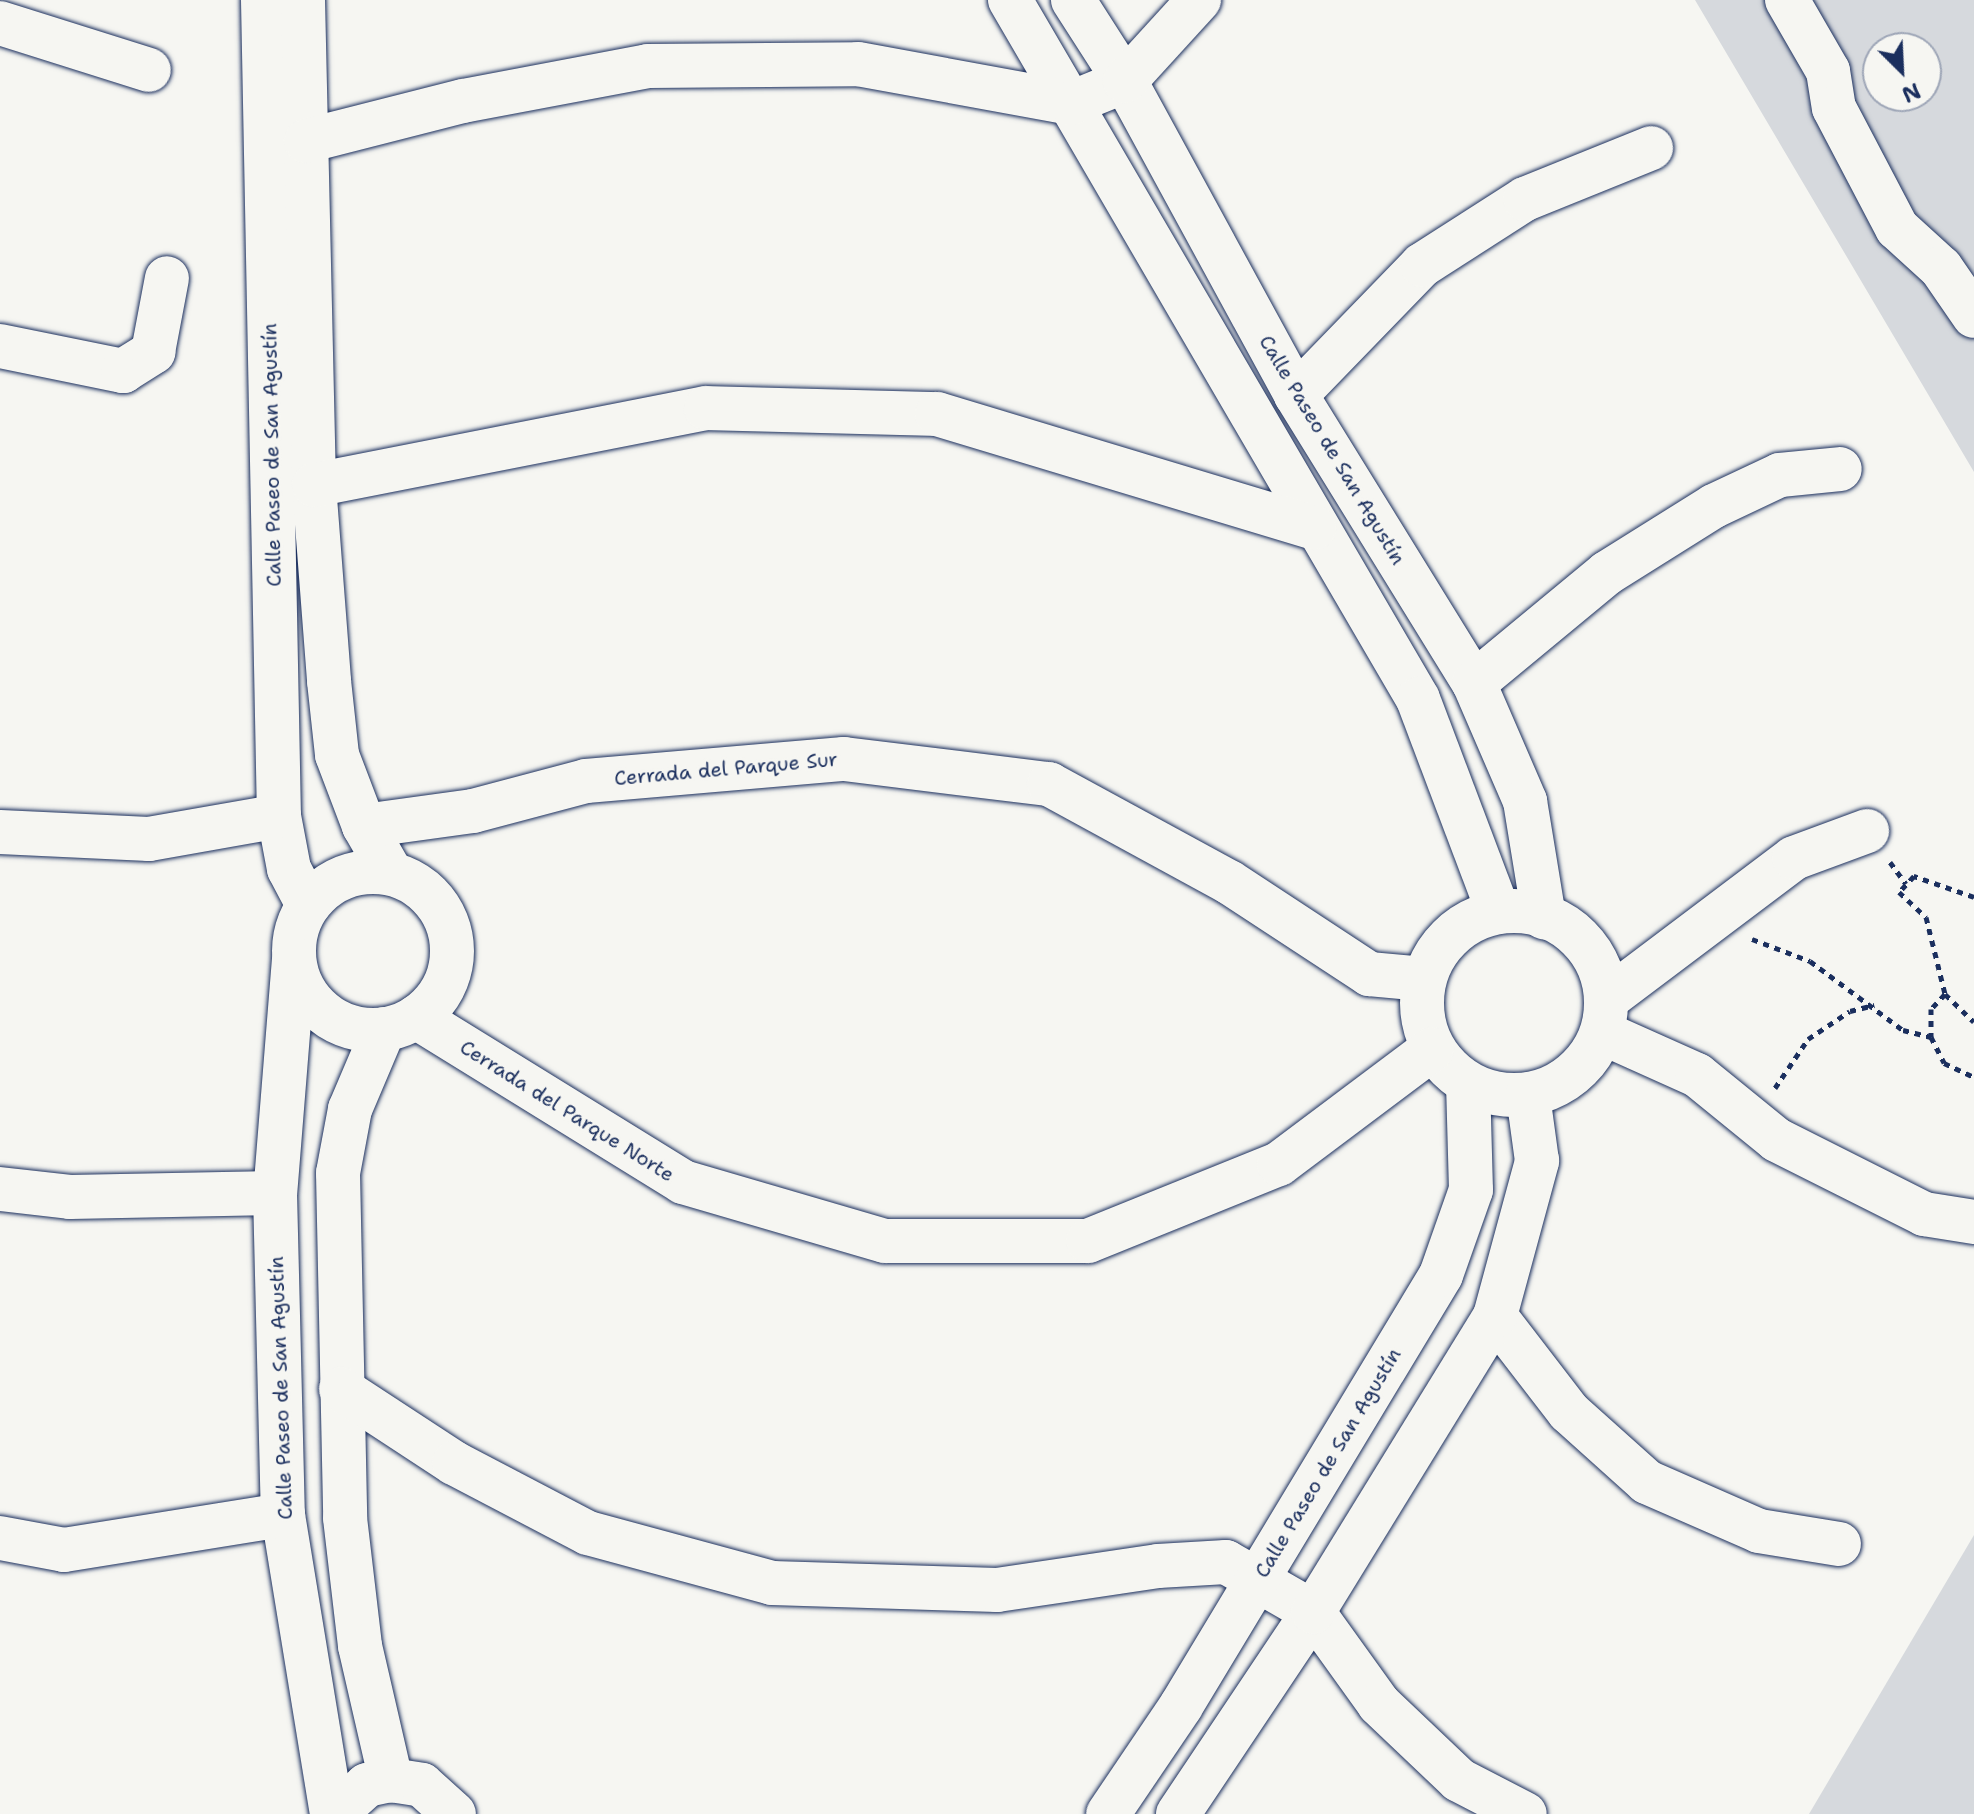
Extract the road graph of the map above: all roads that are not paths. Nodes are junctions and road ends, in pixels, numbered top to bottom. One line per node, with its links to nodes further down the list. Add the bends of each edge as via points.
1 (263, 0): 21 (street, Calle Paseo de San Agustín)
2 (303, 0): 11 (street, Calle Paseo de San Agustín)
3 (1010, 0): 10 (street)
4 (1073, 0): 9 (street, Calle Paseo de San Agustín)
5 (1199, 0): 9 (street)
6 (1787, 0): 14 (street, via 1828,71 1834,108 1897,228 1941,268)
7 (0, 23): 8 (street)
8 (149, 70)
9 (1125, 81): 10 (street); 16 (street, Calle Paseo de San Agustín)
10 (1071, 103): 11 (street, via 858,64 648,66 463,101); 19 (street)
11 (306, 141): 18 (street, Calle Paseo de San Agustín)
12 (1651, 148): 16 (street, via 1525,199 1422,265)
13 (167, 278): 15 (street, via 153,352 123,371)
14 (1974, 316)
15 (0, 346)
16 (1296, 395): 20 (street, Calle Paseo de San Agustín)
17 (1840, 469): 20 (street, via 1780,475 1714,506 1607,573)
18 (314, 485): 19 (street, via 706,408 937,414); 22 (street, Calle Paseo de San Agustín, via 337,755)
19 (1314, 528): 27 (street, via 1418,699)
20 (1474, 683): 28 (street, Calle Paseo de San Agustín, via 1525,801)
21 (279, 816): 24 (street, via 149,839); 26 (street, Calle Paseo de San Agustín, via 289,869)
22 (364, 826): 25 (street, Calle Paseo de San Agustín); 30 (street, Cerrada del Parque Sur, via 473,811 586,781 844,759 1049,784 1229,882 1369,974)
23 (1867, 831): 31 (street, via 1794,858)
24 (0, 832)
25 (391, 873): 26 (street, via 364,872 337,880); 32 (street, via 416,884 437,903 453,950 447,978)
26 (308, 905): 29 (street, via 296,930)
27 (1498, 911): 28 (street); 30 (street, via 1449,936)
28 (1544, 917): 31 (street, via 1569,927 1592,951)
29 (294, 959): 32 (street, via 301,986 331,1018 356,1028); 37 (street, Calle Paseo de San Agustín)
30 (1424, 979): 33 (street, via 1420,1009)
31 (1605, 1016): 35 (street, via 1587,1061 1561,1083); 38 (street, via 1697,1075 1777,1140 1924,1214)
32 (400, 1023): 33 (street, Cerrada del Parque Norte, via 683,1182 885,1241 1088,1241 1279,1164); 40 (street, via 350,1109 338,1173)
33 (1432, 1049): 34 (street)
34 (1468, 1085): 35 (street, via 1500,1096); 44 (street, Calle Paseo de San Agustín, via 1471,1190 1441,1275)
35 (1528, 1095): 39 (street, via 1537,1161)
36 (0, 1189): 37 (street, via 70,1197)
37 (275, 1193): 41 (street, Calle Paseo de San Agustín)
38 (1974, 1222)
39 (1495, 1316): 43 (street, via 1569,1412 1647,1482 1759,1531); 45 (street)
40 (341, 1389): 44 (street, via 454,1463 588,1533 772,1583 997,1590 1158,1566 1226,1562); 46 (street, via 345,1518 359,1632)
41 (283, 1515): 42 (street, via 64,1550); 47 (street, Calle Paseo de San Agustín)
42 (0, 1538)
43 (1839, 1544)
44 (1259, 1578): 45 (street); 49 (street, Calle Paseo de San Agustín)
45 (1313, 1612): 50 (street); 51 (street, via 1379,1704 1459,1780)
46 (391, 1780): 47 (street, via 367,1785); 48 (street, via 422,1785)
47 (334, 1814)
48 (454, 1814)
49 (1108, 1814)
50 (1178, 1814)
51 (1525, 1814)

